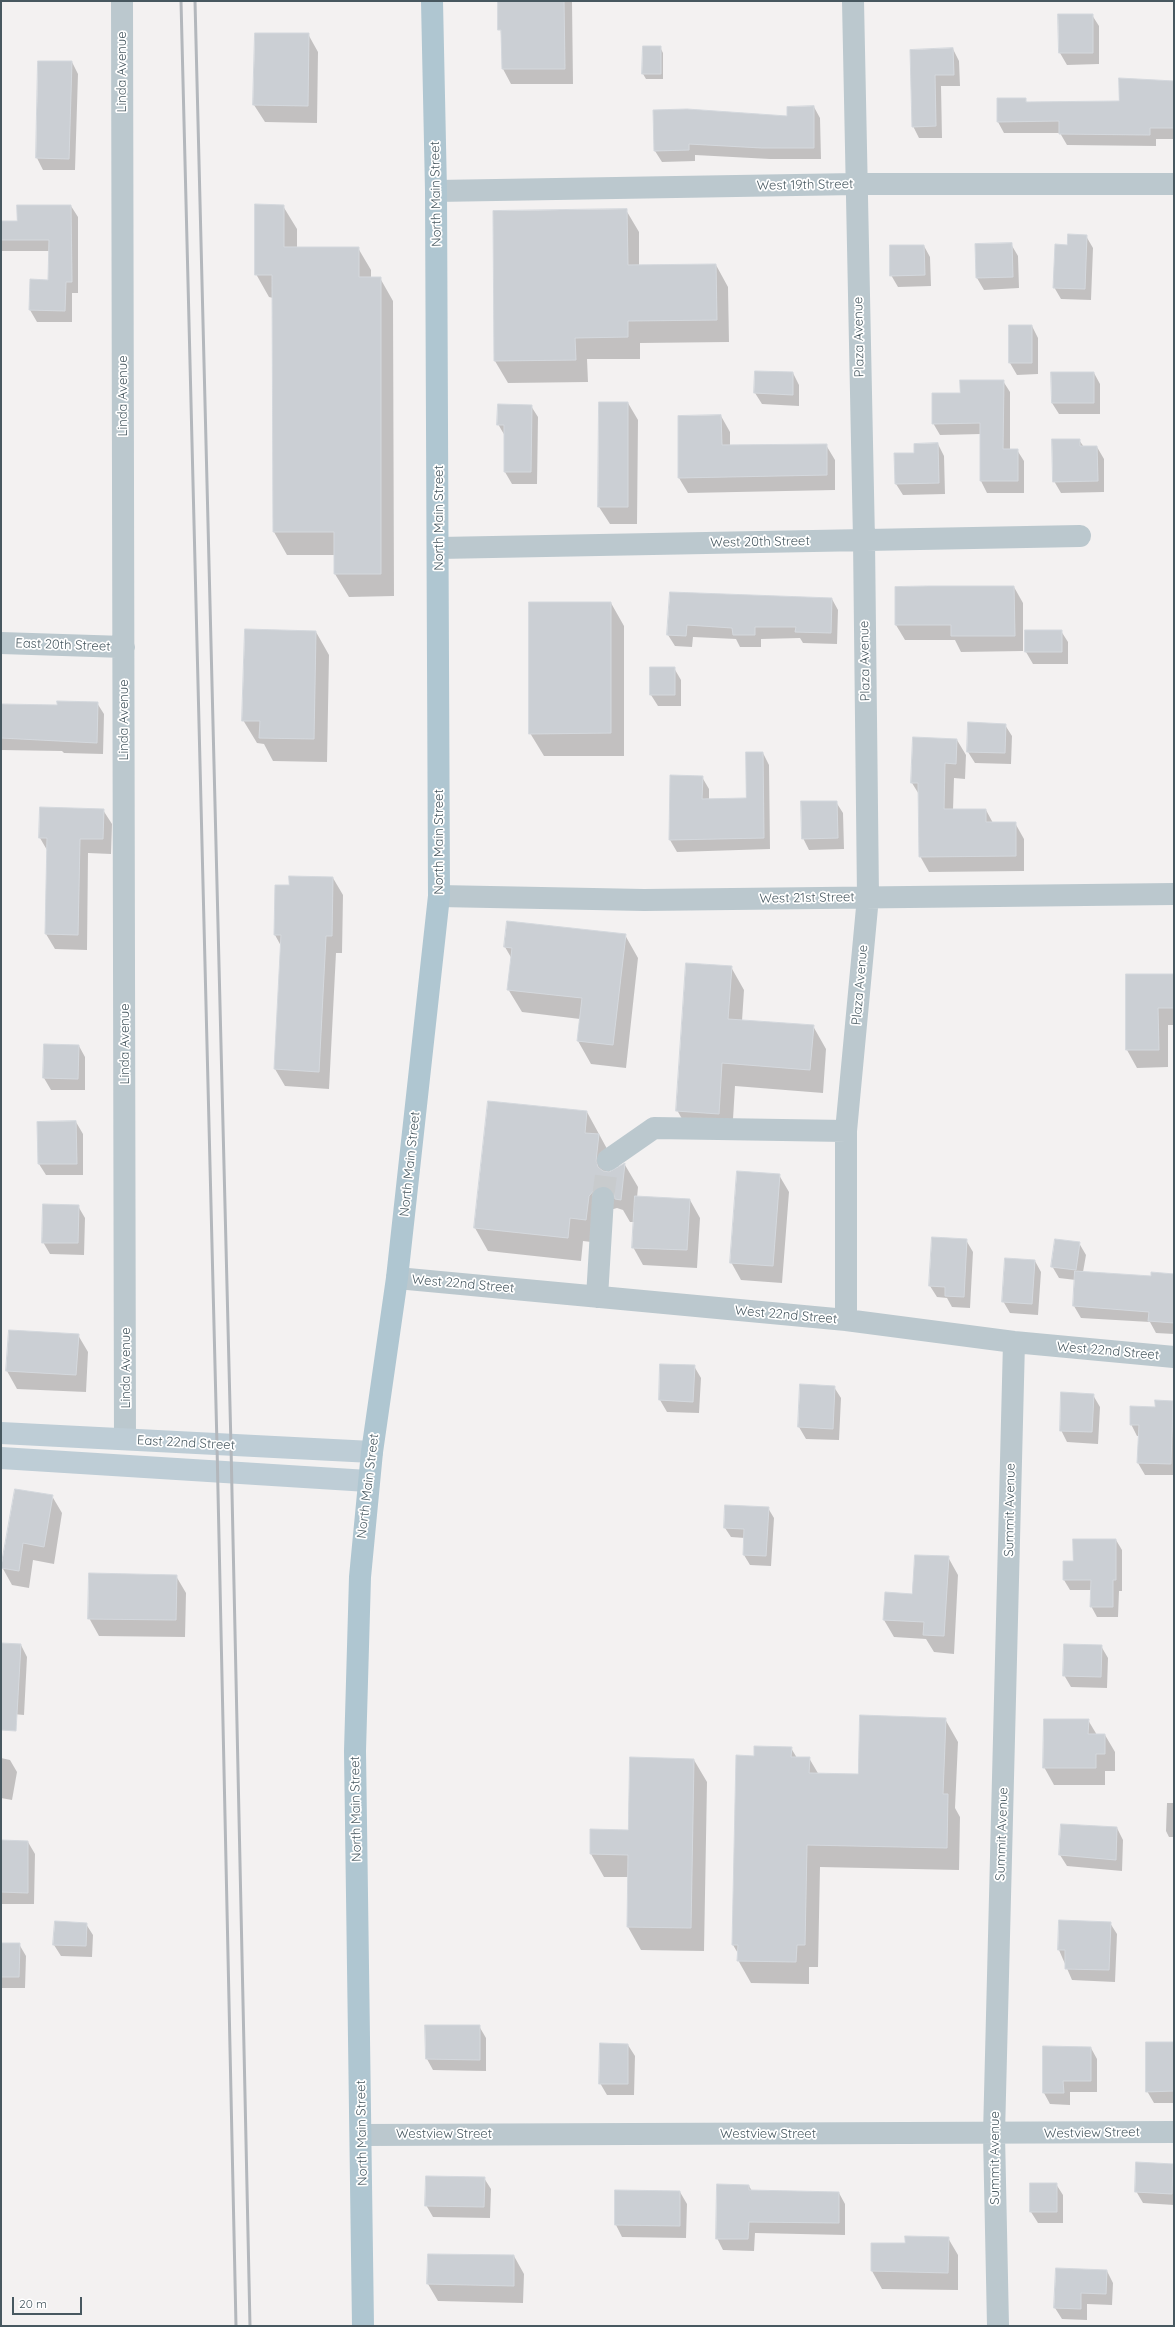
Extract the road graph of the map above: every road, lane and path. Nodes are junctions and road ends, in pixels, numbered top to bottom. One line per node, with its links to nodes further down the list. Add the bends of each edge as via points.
1 (122, 1): 11 (street, Linda Avenue)
2 (432, 1): 6 (main road, North Main Street)
3 (853, 1): 4 (street, Plaza Avenue)
4 (856, 184): 5 (street, West 19th Street); 6 (street, West 19th Street); 8 (street, Plaza Avenue)
5 (1174, 184)
6 (436, 191): 9 (main road, North Main Street)
7 (1080, 536): 8 (street, West 20th Street)
8 (864, 540): 9 (street, West 20th Street); 14 (street, Plaza Avenue)
9 (439, 548): 13 (main road, North Main Street)
10 (1, 643): 11 (street, East 20th Street)
11 (124, 647): 24 (street, Linda Avenue)
12 (1174, 894): 14 (street, West 21st Street)
13 (440, 896): 14 (street, West 21st Street, via 644,900); 18 (main road, North Main Street)
14 (868, 897): 15 (street, Plaza Avenue)
15 (846, 1131): 16 (street, via 654,1128); 20 (street, Plaza Avenue)
16 (608, 1160)
17 (603, 1198): 19 (street)
18 (397, 1278): 19 (street, West 22nd Street); 25 (main road, North Main Street)
19 (597, 1296): 20 (street, West 22nd Street)
20 (846, 1320): 21 (street, West 22nd Street)
21 (1014, 1342): 22 (street, West 22nd Street); 30 (street, Summit Avenue)
22 (1174, 1357)
23 (1, 1433): 24 (main road, East 22nd Street)
24 (125, 1439): 25 (main road, East 22nd Street)
25 (372, 1452): 27 (main road, North Main Street)
26 (1, 1458): 27 (main road, East 22nd Street)
27 (368, 1481): 29 (main road, North Main Street, via 360,1577 355,1751)
28 (1174, 2132): 30 (street, Westview Street)
29 (362, 2134): 30 (street, Westview Street); 31 (main road, North Main Street)
30 (994, 2134): 32 (street, Summit Avenue)
31 (363, 2326)
32 (998, 2326)

